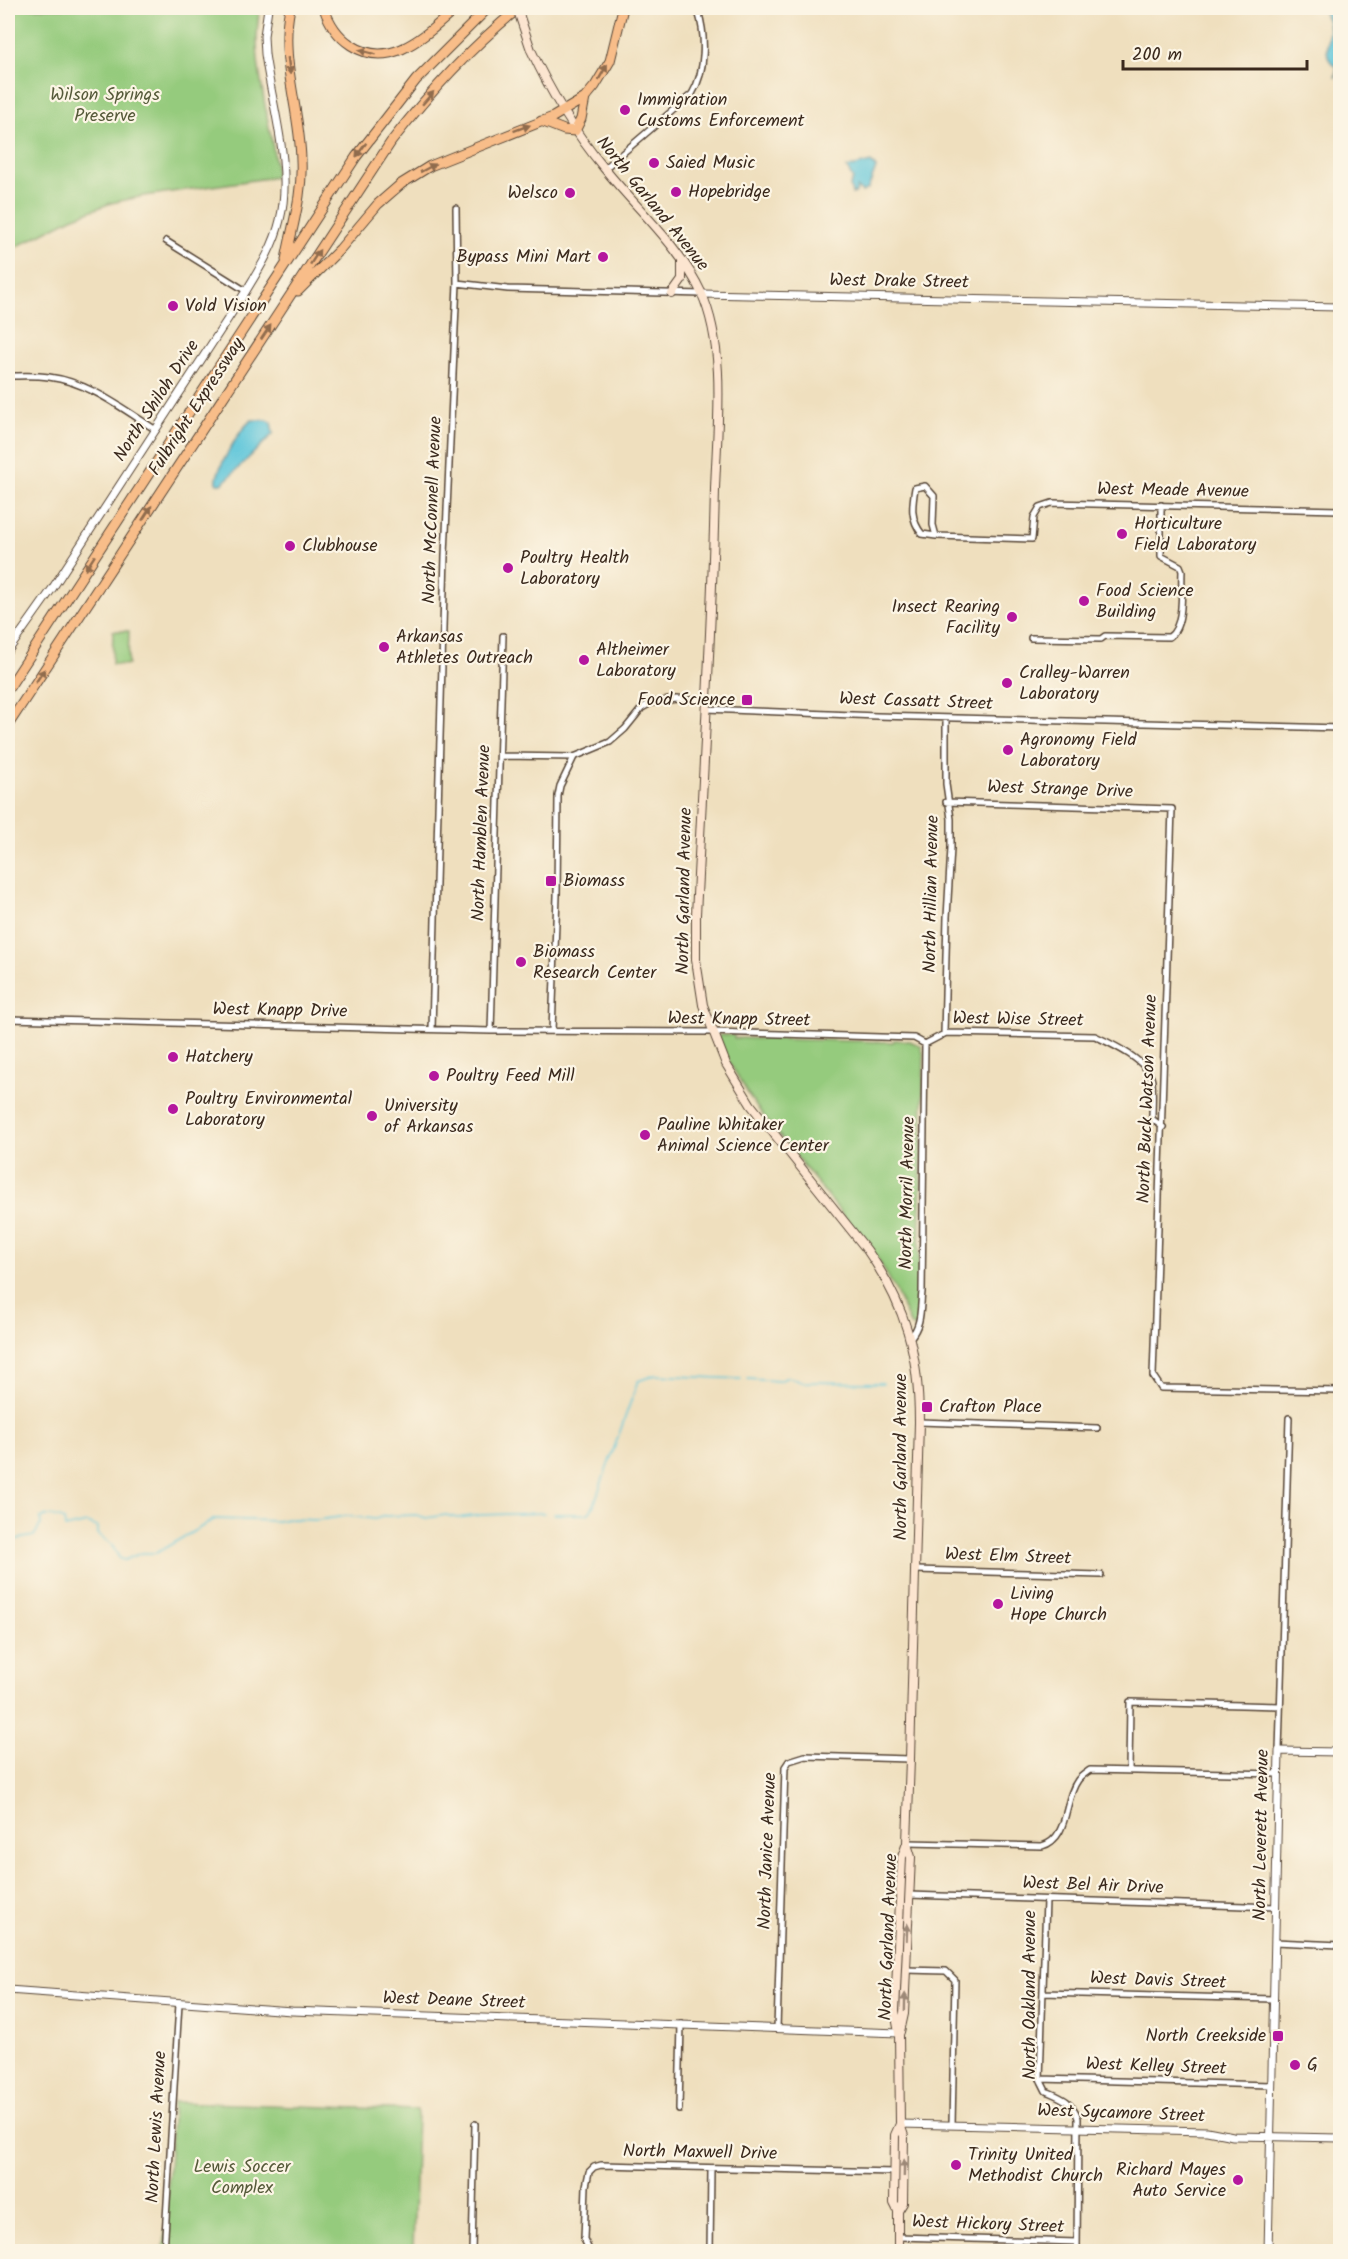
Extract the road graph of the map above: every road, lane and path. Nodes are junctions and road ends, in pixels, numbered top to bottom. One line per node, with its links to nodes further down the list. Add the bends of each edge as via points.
1 (268, 8): 19 (street, North Shiloh Drive, via 265,54 282,153 284,191 276,233)
2 (290, 8): 17 (highway, one-way to 17, via 287,50 302,161)
3 (324, 8): 4 (highway, one-way to 3, via 409,47 381,55 361,51 347,42)
4 (457, 8)
5 (488, 8): 17 (highway, Fulbright Expressway, one-way to 17, via 439,54 396,103)
6 (518, 8): 10 (main road, North Garland Avenue, bridge, via 531,50); 22 (highway, Fulbright Expressway, one-way to 6, via 413,115)
7 (623, 8): 9 (highway, one-way to 7, via 610,61)
8 (698, 11): 13 (street, via 703,25 698,84 692,94)
9 (585, 98): 10 (highway); 12 (highway)
10 (562, 112): 11 (highway); 12 (main road, North Garland Avenue)
11 (541, 121): 12 (highway); 22 (highway, one-way to 11, via 401,184 445,159)
12 (575, 131): 13 (main road, North Garland Avenue)
13 (604, 169): 16 (main road, North Garland Avenue)
14 (456, 208): 18 (street, North McConnell Avenue)
15 (166, 241): 19 (street)
16 (682, 261): 20 (main road, via 682,280); 21 (main road, North Garland Avenue)
17 (285, 264): 32 (highway, Fulbright Expressway, one-way to 32)
18 (457, 283): 20 (street, West Drake Street, via 508,289); 42 (street, North McConnell Avenue)
19 (246, 291): 25 (street, North Shiloh Drive)
20 (672, 294): 21 (street, West Drake Street)
21 (702, 294): 23 (street, West Drake Street); 33 (main road, North Garland Avenue, via 715,340 717,381)
22 (283, 306): 35 (highway, Fulbright Expressway, one-way to 22)
23 (1341, 307)
24 (8, 376): 25 (street, via 49,377 79,384)
25 (156, 430): 31 (street, North Shiloh Drive)
26 (1161, 506): 27 (street, West Meade Avenue); 28 (street, West Meade Avenue, via 1052,503 1040,507 1034,517 1032,539); 30 (street, via 1161,555 1182,571 1178,628 1174,634)
27 (1341, 510)
28 (936, 536): 28 (street, via 922,534 914,523 915,488 925,486 934,496)
29 (503, 636): 37 (street, North Hamblen Avenue)
30 (1031, 638)
31 (8, 651)
32 (8, 688)
33 (707, 705): 34 (street, West Cassatt Street); 38 (street, West Cassatt Street, via 676,699 651,703 610,742); 45 (main road, North Garland Avenue, via 696,960)
34 (946, 718): 36 (street, West Cassatt Street); 39 (street, North Hillian Avenue)
35 (8, 725)
36 (1341, 728)
37 (500, 756): 38 (street); 43 (street, North Hamblen Avenue)
38 (574, 757): 44 (street, via 558,796)
39 (947, 802): 40 (street, West Strange Drive); 46 (street, North Hillian Avenue, via 951,848)
40 (1172, 809): 48 (street, North Buck Watson Avenue)
41 (8, 1019): 42 (street, West Knapp Drive)
42 (432, 1029): 43 (street, West Knapp Drive)
43 (491, 1031): 44 (street, West Knapp Drive)
44 (552, 1031): 45 (street, West Knapp Street)
45 (712, 1032): 47 (street, West Knapp Street, via 914,1038); 49 (main road, North Garland Avenue, via 726,1065 751,1105 875,1261)
46 (944, 1034): 47 (street, West Wise Street); 48 (street, West Wise Street, via 1095,1036 1137,1059 1152,1078 1152,1119)
47 (925, 1044): 49 (street, North Morril Avenue, via 922,1292 920,1323)
48 (1163, 1127): 50 (street, North Buck Watson Avenue, via 1153,1376 1161,1388)
49 (910, 1338): 52 (main road, North Garland Avenue, via 918,1374)
50 (1341, 1391)
51 (1289, 1418): 56 (street, North Leverett Avenue)
52 (919, 1422): 53 (street); 54 (main road, North Garland Avenue)
53 (1097, 1428)
54 (915, 1570): 55 (street, West Elm Street); 59 (main road, North Garland Avenue)
55 (1101, 1575)
56 (1280, 1706): 57 (street, North Leverett Avenue); 60 (street, via 1130,1702)
57 (1279, 1751): 58 (street); 61 (street, North Leverett Avenue)
58 (1341, 1752)
59 (910, 1759): 62 (main road, North Garland Avenue); 74 (street, North Janice Avenue, via 805,1756 784,1767)
60 (1129, 1770): 61 (street); 62 (street, via 1090,1770 1078,1781 1061,1828 1050,1844)
61 (1278, 1774): 65 (street, North Leverett Avenue)
62 (907, 1843): 63 (main road, North Garland Avenue, via 911,1857); 75 (main road, North Garland Avenue, via 902,1857 896,1968 895,2014)
63 (909, 1895): 64 (street, West Bel Air Drive); 68 (main road, North Garland Avenue, one-way to 63)
64 (1046, 1900): 65 (street, West Bel Air Drive); 70 (street, North Oakland Avenue)
65 (1276, 1907): 66 (street, North Leverett Avenue)
66 (1275, 1942): 67 (street); 71 (street, North Leverett Avenue)
67 (1341, 1945)
68 (905, 1970): 75 (main road, North Garland Avenue, one-way to 68, via 904,2014); 81 (street, via 946,1971 955,1980)
69 (8, 1990): 72 (street, West Deane Street)
70 (1043, 1992): 71 (street, West Davis Street); 76 (street, North Oakland Avenue)
71 (1273, 1999): 77 (street, North Leverett Avenue)
72 (179, 2004): 73 (street, West Deane Street); 90 (street, North Lewis Avenue)
73 (681, 2024): 74 (street, West Deane Street); 78 (street)
74 (777, 2030): 75 (street, West Deane Street)
75 (899, 2033): 80 (main road, North Garland Avenue)
76 (1040, 2079): 77 (street, West Kelley Street); 82 (street, North Oakland Avenue, via 1046,2091 1074,2106)
77 (1272, 2085): 83 (street, North Leverett Avenue)
78 (679, 2109)
79 (475, 2124): 91 (street)
80 (900, 2124): 81 (street, West Sycamore Street); 86 (main road, North Garland Avenue, via 895,2135); 87 (main road, North Garland Avenue, one-way to 80, via 903,2203 904,2136)
81 (952, 2125): 82 (street, West Sycamore Street)
82 (1080, 2128): 83 (street, West Sycamore Street); 89 (street, North Oakland Avenue)
83 (1271, 2137): 84 (street, West Sycamore Street); 96 (street, North Leverett Avenue)
84 (1341, 2139)
85 (711, 2169): 86 (street, North Maxwell Drive); 92 (street, North Maxwell Drive, via 594,2167 585,2186 584,2239); 93 (street)
86 (894, 2172): 87 (main road, North Garland Avenue, via 894,2203)
87 (898, 2211): 88 (main road, North Garland Avenue)
88 (898, 2237): 89 (street, West Hickory Street); 94 (main road, North Garland Avenue)
89 (1077, 2242): 95 (street, North Oakland Avenue)
90 (164, 2252)
91 (472, 2252)
92 (590, 2252)
93 (710, 2252)
94 (898, 2252)
95 (1077, 2252)
96 (1268, 2252)

